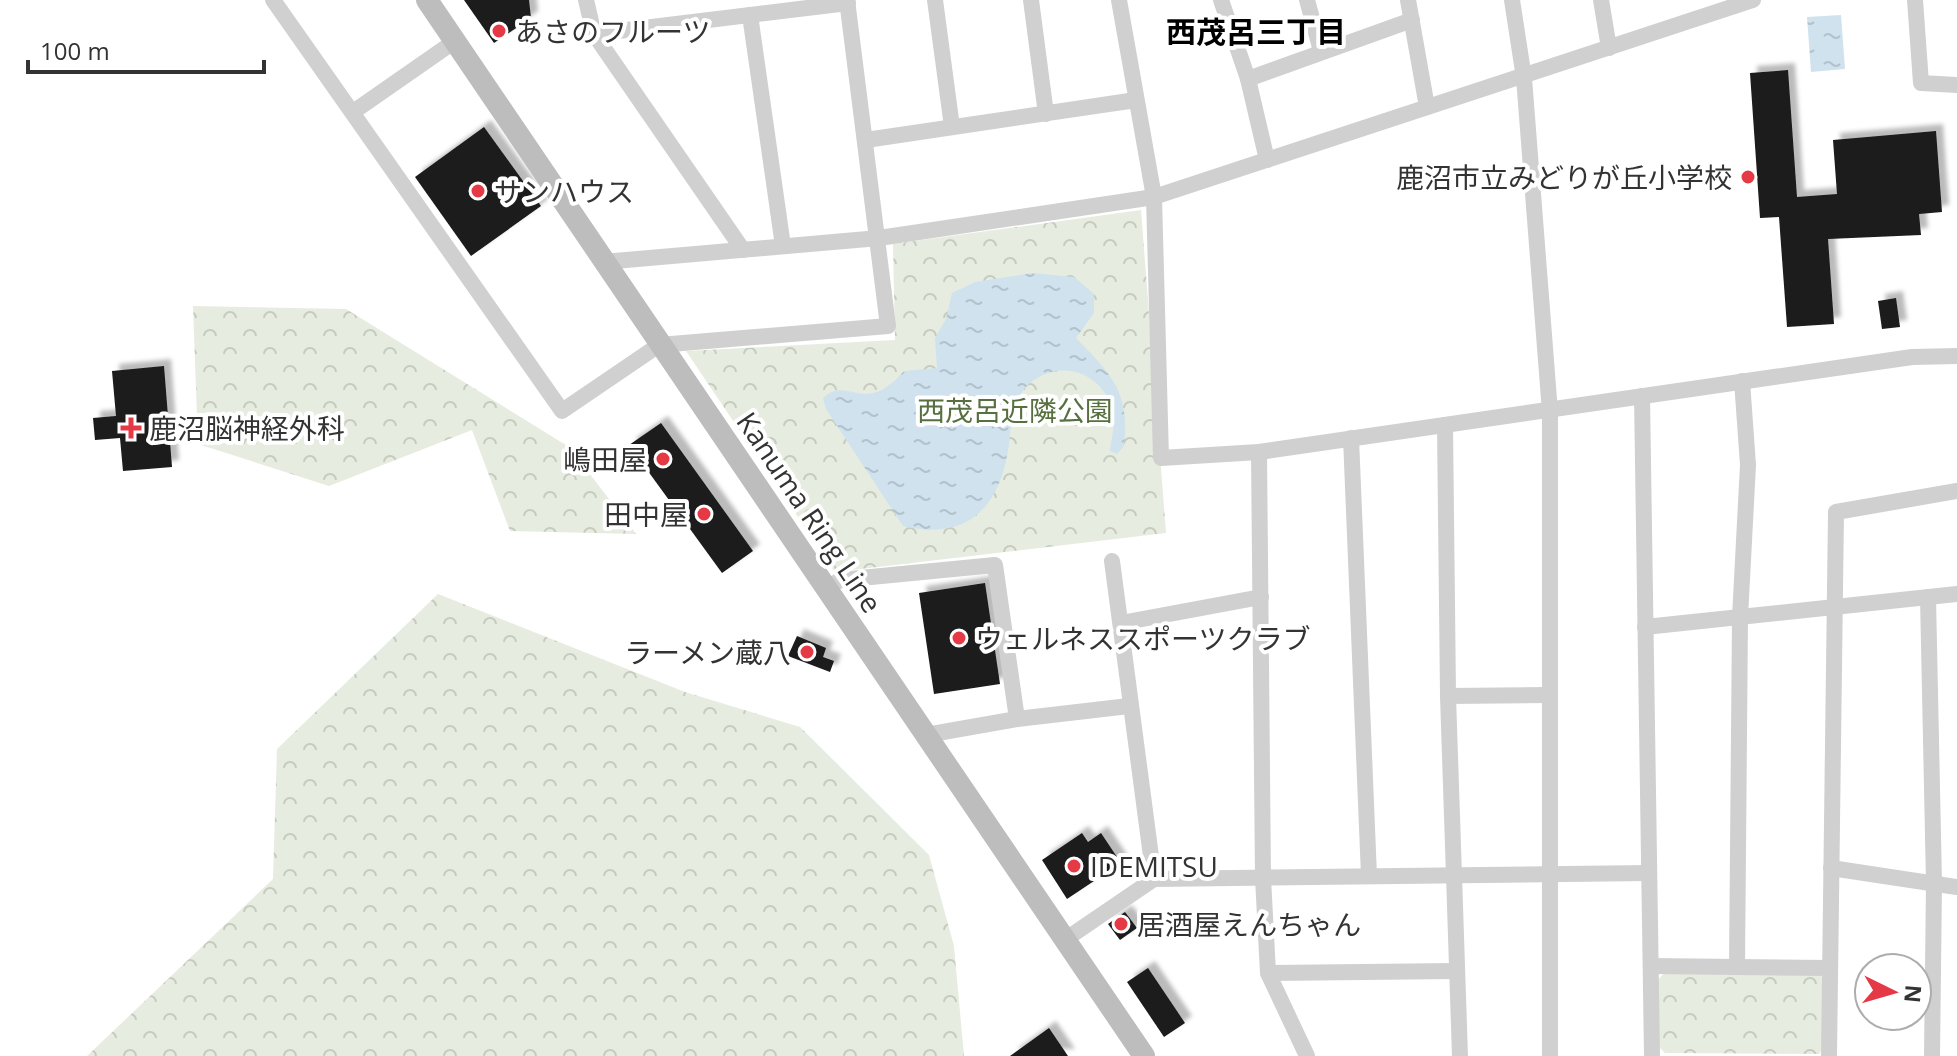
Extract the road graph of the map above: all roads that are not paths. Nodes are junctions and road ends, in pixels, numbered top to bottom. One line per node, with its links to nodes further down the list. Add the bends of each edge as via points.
1 (273, 0): 27 (street)
2 (586, 0): 18 (street)
3 (935, 0): 29 (street)
4 (1031, 0): 28 (street)
5 (1119, 0): 25 (street)
6 (1221, 0): 23 (street)
7 (1307, 0): 21 (street)
8 (1408, 0): 17 (street)
9 (1512, 0): 22 (street)
10 (1601, 0): 20 (street)
11 (1753, 0): 15 (street)
12 (1915, 0): 24 (street, via 1921,83)
13 (431, 1): 19 (main road, Kanuma Ring Line)
14 (847, 2): 16 (street); 30 (street)
15 (1703, 8): 20 (street)
16 (750, 15): 18 (street); 34 (street)
17 (1412, 20): 21 (street); 26 (street)
18 (594, 34): 35 (street)
19 (455, 41): 27 (street); 36 (main road, Kanuma Ring Line)
20 (1609, 48): 22 (street)
21 (1321, 51): 23 (street)
22 (1524, 78): 26 (street); 41 (street)
23 (1248, 79): 31 (street)
24 (1957, 85)
25 (1136, 100): 28 (street); 32 (street)
26 (1427, 107): 31 (street)
27 (353, 112): 37 (street, via 562,411)
28 (1046, 114): 29 (street)
29 (952, 127): 30 (street)
30 (866, 140): 33 (street)
31 (1267, 160): 32 (street)
32 (1154, 197): 33 (street); 44 (street, via 1161,458)
33 (879, 238): 34 (street); 37 (street, via 888,326)
34 (783, 246): 35 (street)
35 (743, 250): 36 (street)
36 (603, 262): 37 (main road, Kanuma Ring Line)
37 (659, 345): 47 (main road, Kanuma Ring Line)
38 (1957, 356): 39 (street, via 1912,357)
39 (1742, 381): 40 (street); 52 (street, via 1748,465)
40 (1642, 396): 41 (street); 54 (street)
41 (1550, 412): 42 (street); 55 (street)
42 (1445, 425): 43 (street); 56 (street)
43 (1351, 438): 44 (street); 63 (street)
44 (1259, 452): 49 (street)
45 (1957, 491): 51 (street, via 1836,512)
46 (1112, 561): 53 (street)
47 (826, 589): 58 (street, via 840,580 995,565); 59 (main road, Kanuma Ring Line)
48 (1957, 594): 50 (street)
49 (1261, 597): 53 (street); 65 (street)
50 (1928, 597): 51 (street); 67 (street)
51 (1834, 607): 52 (street); 60 (street)
52 (1740, 617): 54 (street); 71 (street)
53 (1121, 623): 57 (street)
54 (1645, 627): 61 (street)
55 (1548, 695): 56 (street); 62 (street)
56 (1448, 696): 64 (street)
57 (1129, 706): 58 (street); 66 (street)
58 (1017, 719): 59 (street)
59 (926, 735): 69 (main road, Kanuma Ring Line)
60 (1831, 868): 67 (street); 72 (street)
61 (1649, 873): 62 (street); 70 (street)
62 (1550, 874): 64 (street); 78 (street)
63 (1369, 876): 64 (street); 65 (street)
64 (1453, 876): 73 (street)
65 (1263, 878): 66 (street); 74 (street)
66 (1154, 879): 69 (street)
67 (1934, 883): 68 (street); 81 (street)
68 (1957, 887)
69 (1066, 939): 75 (main road, Kanuma Ring Line)
70 (1651, 966): 71 (street); 79 (street)
71 (1737, 967): 72 (street)
72 (1830, 968): 80 (street)
73 (1456, 971): 74 (street); 77 (street)
74 (1268, 973): 76 (street)
75 (1144, 1056)
76 (1307, 1056)
77 (1460, 1056)
78 (1550, 1056)
79 (1652, 1056)
80 (1829, 1056)
81 (1932, 1056)

